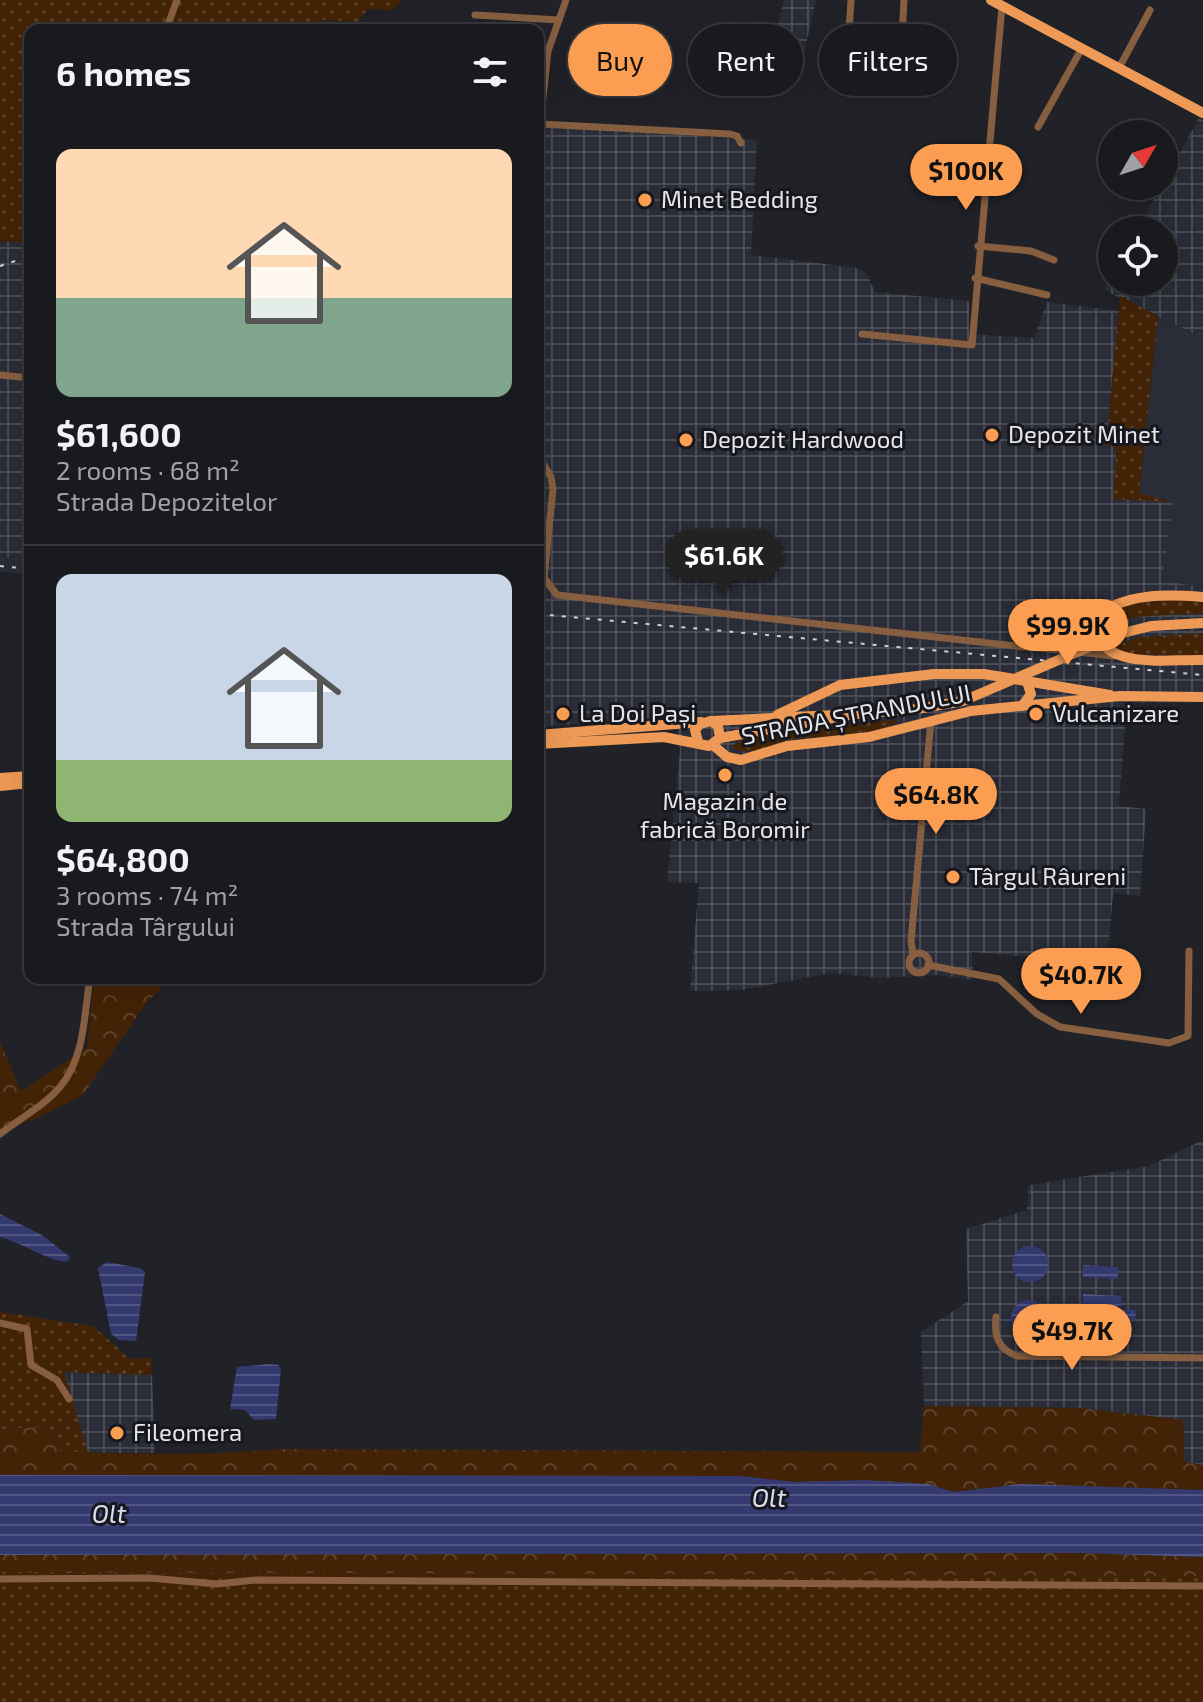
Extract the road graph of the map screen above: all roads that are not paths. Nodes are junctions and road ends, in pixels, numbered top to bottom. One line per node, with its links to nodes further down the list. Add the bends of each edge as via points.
1 (177, 0): 10 (street)
2 (566, 0): 9 (street)
3 (851, 0): 4 (street, via 849,31 897,42 902,37)
4 (904, 0)
5 (991, 0): 6 (main road)
6 (1002, 6): 11 (main road); 18 (street)
7 (1150, 10): 12 (street)
8 (475, 15): 9 (street)
9 (559, 20): 13 (street)
10 (168, 24)
11 (1082, 48): 12 (main road); 16 (street)
12 (1119, 68): 14 (main road)
13 (544, 71)
14 (1203, 113)
15 (544, 124): 17 (street, via 730,134)
16 (1038, 127)
17 (741, 143)
18 (978, 246): 19 (street, via 1031,251); 20 (street)
19 (1054, 260)
20 (975, 278): 21 (street); 22 (street, via 972,345)
21 (1047, 295)
22 (862, 334)
23 (0, 375): 24 (street)
24 (24, 377)
25 (544, 465): 27 (street, via 553,489)
26 (544, 578): 31 (street, via 557,595)
27 (544, 578)
28 (1203, 597): 29 (main road, via 1141,597)
29 (1094, 617): 31 (street, via 1057,638); 32 (main road, via 1100,644)
30 (1203, 623): 38 (main road, bridge, via 1119,634 963,701)
31 (1024, 647): 32 (street)
32 (1115, 656): 33 (main road)
33 (1203, 660)
34 (1026, 679): 35 (main road); 37 (main road, via 1031,694); 39 (main road, via 956,673 846,684)
35 (1120, 696): 36 (main road, STRADA ȘTRANDULUI); 37 (main road, STRADA ȘTRANDULUI)
36 (1203, 697)
37 (1020, 707): 40 (main road, STRADA ȘTRANDULUI)
38 (857, 714): 39 (main road); 43 (main road)
39 (777, 715): 41 (main road)
40 (931, 720): 43 (main road, STRADA ȘTRANDULUI, via 869,737 787,746 741,760 727,757); 51 (street)
41 (707, 721): 42 (main road); 43 (main road, via 720,729); 44 (main road, via 695,730)
42 (544, 735)
43 (716, 741): 44 (main road)
44 (698, 742): 45 (main road, via 646,737)
45 (544, 744)
46 (24, 776): 47 (main road)
47 (0, 778)
48 (24, 784): 49 (main road)
49 (0, 786)
50 (1189, 951): 52 (street, via 1188,1036 1169,1043 1060,1027 1037,1014 999,979)
51 (913, 955): 52 (street, via 925,956); 52 (street, via 913,970 921,972)
52 (928, 965)
53 (89, 984): 54 (street, via 79,1052 70,1074 52,1095)
54 (0, 1134)
55 (996, 1317): 57 (street, via 1000,1344 1017,1356)
56 (0, 1323): 58 (street, via 27,1329 31,1365 57,1380)
57 (1203, 1358)
58 (69, 1399)
59 (0, 1579): 60 (street)
60 (1203, 1586)

